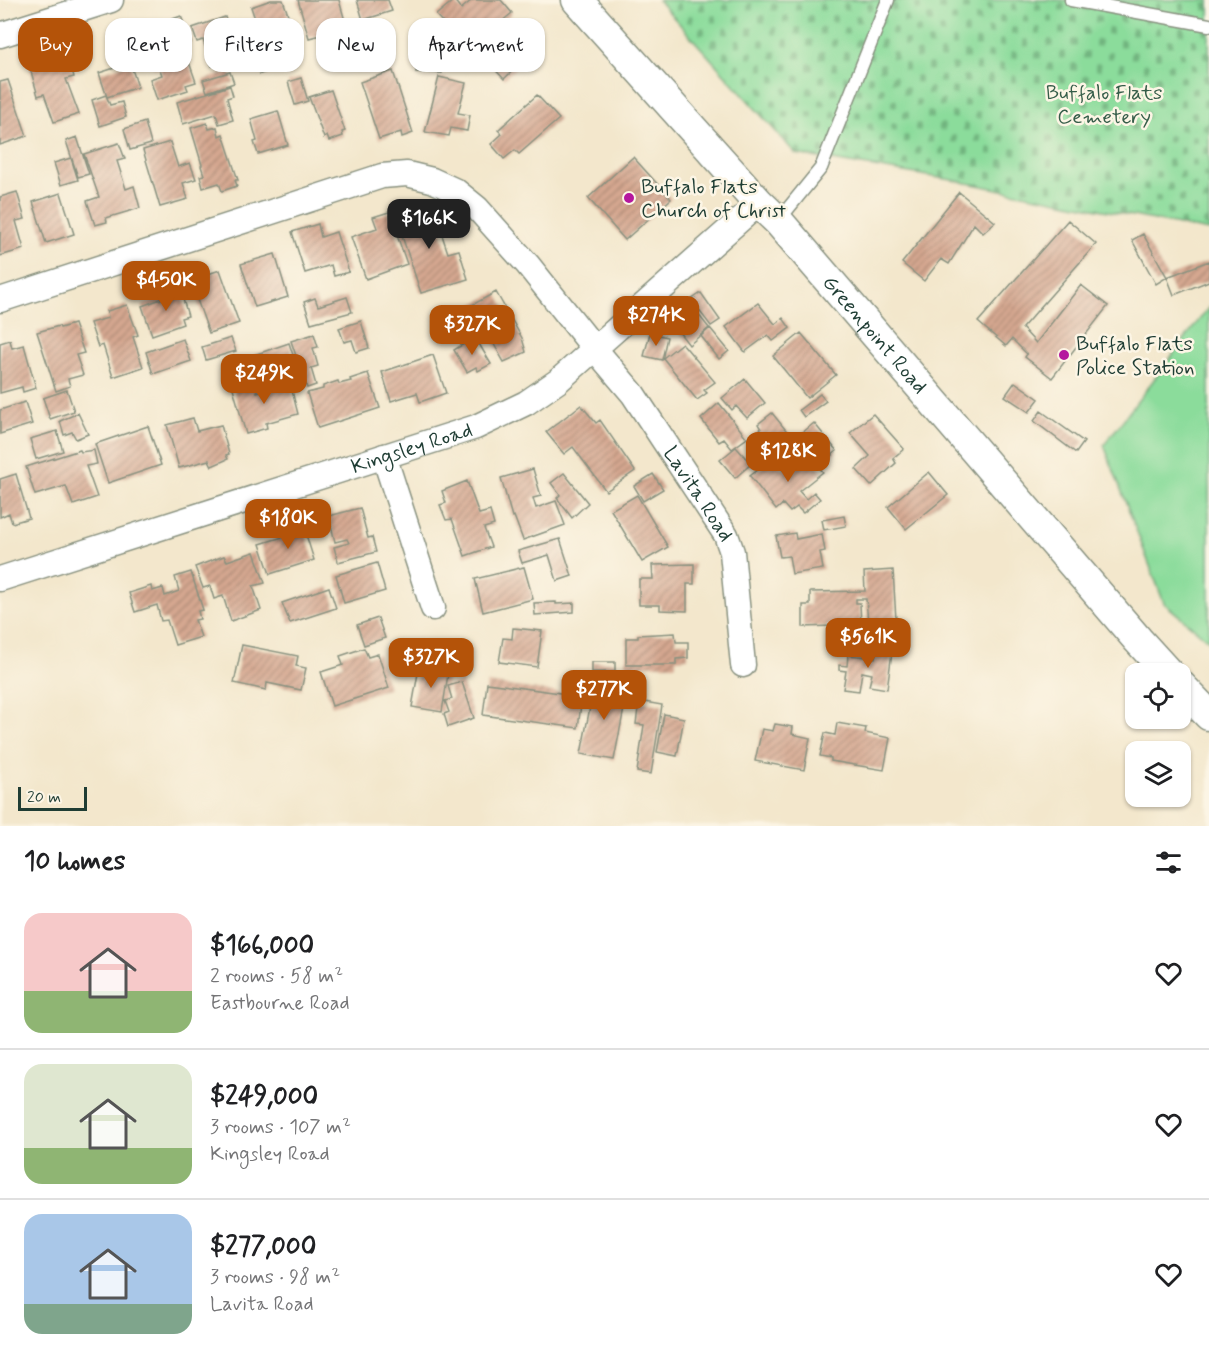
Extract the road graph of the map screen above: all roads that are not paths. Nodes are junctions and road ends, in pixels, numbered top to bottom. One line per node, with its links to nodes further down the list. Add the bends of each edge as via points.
1 (111, 0): 6 (street)
2 (577, 0): 7 (street, Greenpoint Road)
3 (888, 0): 7 (lane, via 821,168)
4 (1071, 0): 5 (lane)
5 (1209, 25)
6 (0, 35)
7 (769, 212): 9 (street, Kingsley Road); 13 (street, Greenpoint Road)
8 (0, 300): 9 (street, Lavita Road, via 382,176 408,174 456,191 477,208)
9 (594, 348): 10 (street, Kingsley Road, via 558,381 526,403 476,428); 14 (street, Lavita Road, via 633,394 726,536 732,552)
10 (384, 456): 11 (street, Kingsley Road); 12 (street)
11 (0, 579)
12 (434, 608)
13 (1159, 663)
14 (743, 665)
15 (1191, 696): 16 (street)
16 (1209, 715)

